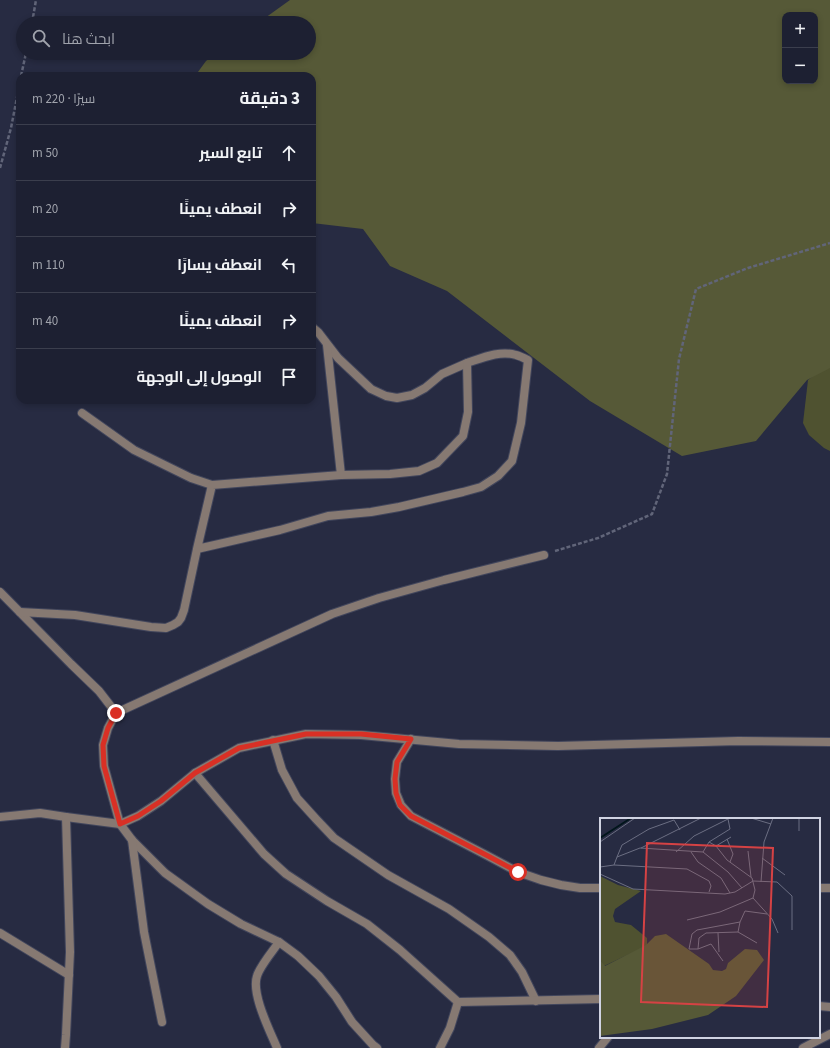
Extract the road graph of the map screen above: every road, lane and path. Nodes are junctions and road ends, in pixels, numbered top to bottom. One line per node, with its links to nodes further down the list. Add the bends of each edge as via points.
1 (36, 0): 2 (path)
2 (33, 16)
3 (24, 60): 4 (path)
4 (22, 72)
5 (16, 102): 6 (path)
6 (0, 168)
7 (830, 243): 15 (path, via 748,268 696,289 679,358 667,474 652,514 598,538)
8 (316, 330): 9 (street)
9 (327, 344): 10 (street, via 371,389 397,398 412,395 442,374); 12 (street)
10 (467, 363): 12 (street, via 468,412 463,436 437,463 419,471); 14 (street, via 493,354 515,354 528,360 521,423 512,461 498,476 481,487 463,492 371,512 328,516)
11 (82, 413): 13 (street, via 134,450 191,478)
12 (341, 475): 13 (street)
13 (212, 485): 14 (street)
14 (197, 549): 17 (street, via 181,618 166,628 75,615)
15 (544, 555): 18 (street, via 386,596 332,614)
16 (0, 592): 17 (street)
17 (20, 612): 18 (street, via 99,691)
18 (116, 713): 25 (street, via 103,745 104,766)
19 (411, 739): 20 (street, via 361,734 306,734); 21 (street, via 459,744 558,746 738,741); 27 (street, via 397,762 395,779 400,805 411,816 518,872 561,885)
20 (273, 740): 22 (street, via 239,748); 32 (street, via 282,770 297,798 334,838 388,875 449,909 490,938 510,955 522,972)
21 (830, 742)
22 (195, 773): 25 (street, via 161,801); 33 (street, via 264,854 286,874 367,924)
23 (0, 817): 24 (street, via 40,813)
24 (66, 817): 25 (street); 30 (street)
25 (120, 824): 26 (street)
26 (132, 840): 29 (street, via 165,873 208,904 240,924); 36 (street, via 144,932)
27 (600, 888)
28 (0, 933): 30 (street)
29 (279, 942): 39 (street, via 319,976); 41 (street, via 261,968 256,988 257,997)
30 (69, 975): 40 (street)
31 (600, 999): 32 (street)
32 (536, 1001): 33 (street)
33 (458, 1002): 42 (street, via 450,1028)
34 (820, 1006): 35 (street)
35 (830, 1007)
36 (162, 1022)
37 (830, 1034): 44 (street)
38 (607, 1038): 43 (street)
39 (373, 1047)
40 (64, 1048)
41 (277, 1048)
42 (440, 1048)
43 (599, 1048)
44 (803, 1048)

